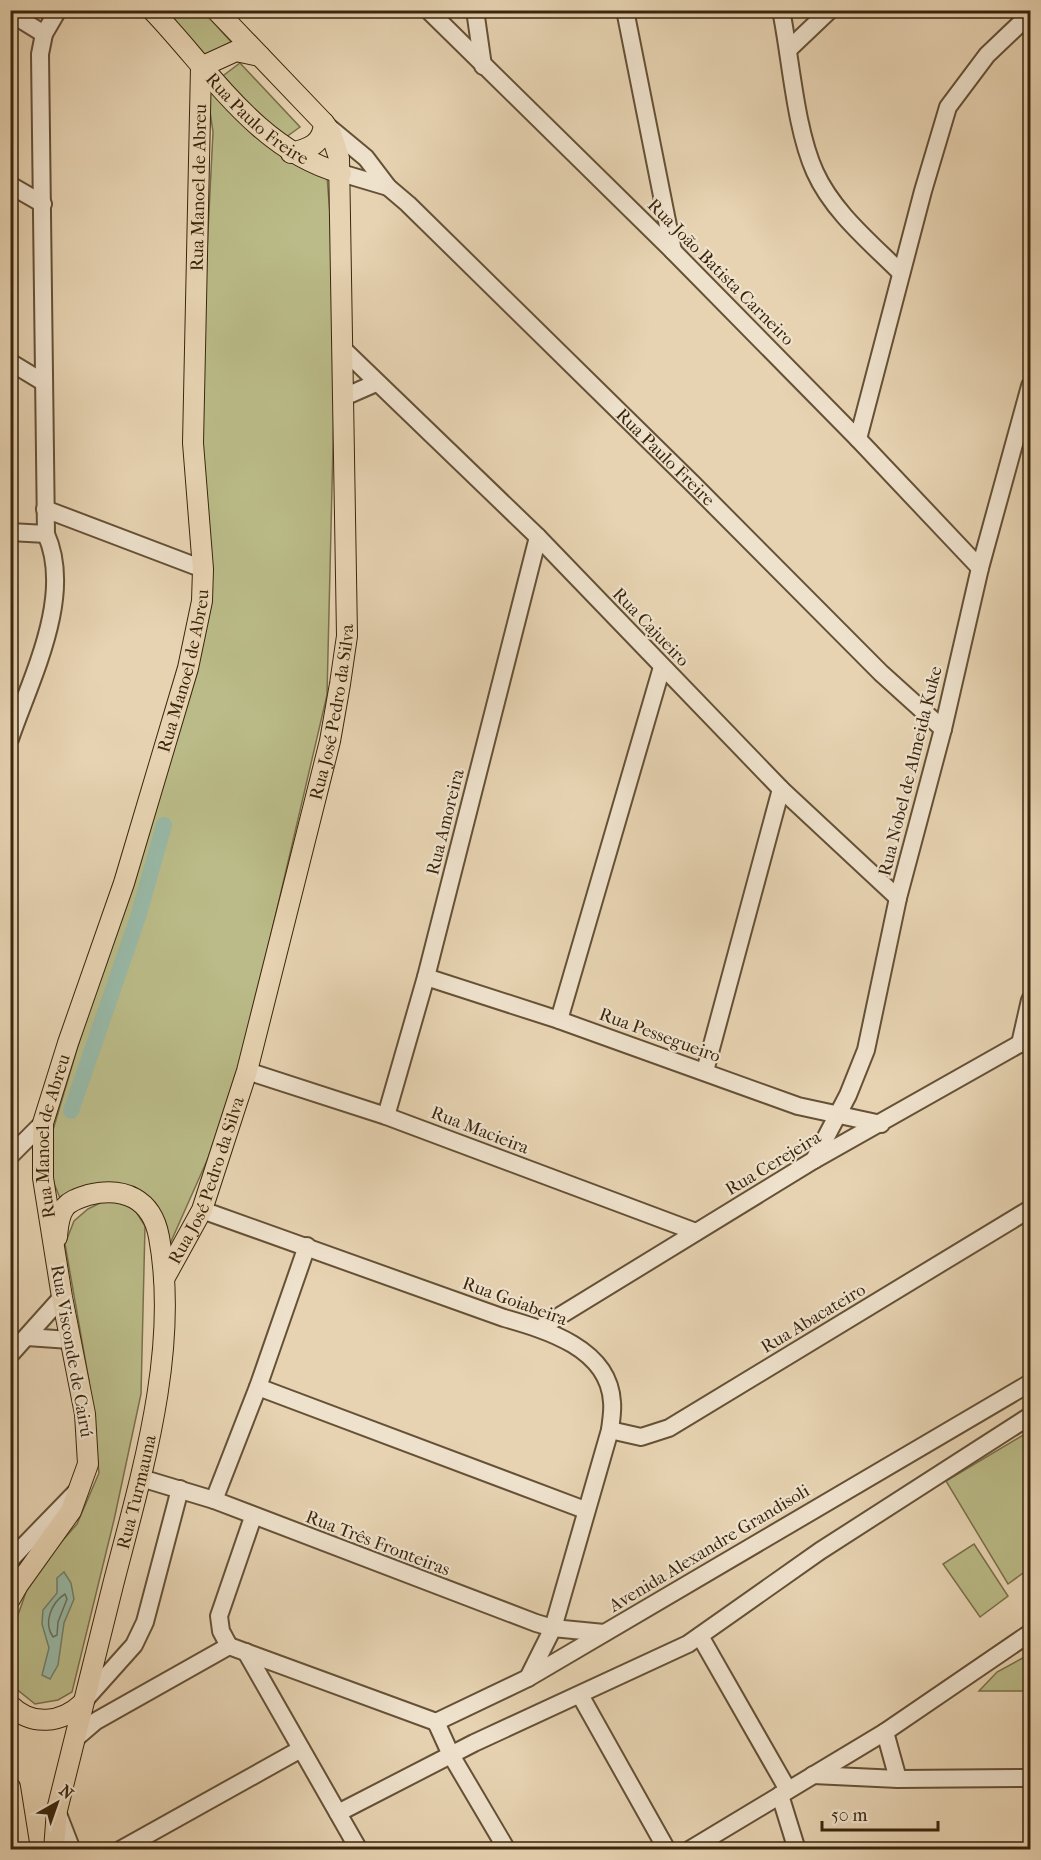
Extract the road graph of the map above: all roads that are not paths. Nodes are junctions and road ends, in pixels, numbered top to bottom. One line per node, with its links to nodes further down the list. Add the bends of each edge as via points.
1 (58, 10): 11 (street)
2 (152, 10): 15 (main road, Rua Paulo Freire)
3 (216, 10): 13 (main road, Rua Paulo Freire)
4 (428, 10): 14 (street, Rua João Batista Carneiro)
5 (475, 10): 14 (street)
6 (625, 10): 22 (street)
7 (781, 10): 12 (street)
8 (830, 10): 12 (street)
9 (10, 13): 11 (street)
10 (1030, 14): 23 (street, via 987,55 948,107)
11 (44, 34): 21 (street, via 40,54)
12 (789, 49): 23 (street, via 798,107 815,172 833,201)
13 (260, 56): 15 (main road, via 236,51); 16 (main road, Rua Paulo Freire)
14 (483, 66): 22 (street, Rua João Batista Carneiro)
15 (201, 67): 17 (main road, Rua Paulo Freire); 36 (main road, Rua Manoel de Abreu, via 193,443)
16 (324, 123): 17 (main road, via 316,144); 18 (main road, Rua José Pedro da Silva, via 336,147); 20 (street, Rua Paulo Freire, via 366,158)
17 (291, 153): 18 (main road, Rua Paulo Freire)
18 (341, 173): 20 (street, Rua Paulo Freire); 24 (main road, Rua José Pedro da Silva)
19 (10, 185): 21 (street)
20 (388, 187): 38 (street, Rua Paulo Freire, via 881,673)
21 (43, 204): 26 (street)
22 (674, 251): 30 (street, Rua João Batista Carneiro)
23 (901, 273): 30 (street)
24 (344, 350): 27 (street, Rua Cajueiro); 29 (main road, Rua José Pedro da Silva)
25 (10, 362): 26 (street)
26 (43, 382): 31 (street)
27 (376, 383): 29 (street); 34 (street, Rua Cajueiro)
28 (1030, 386): 35 (street, Rua Nobel de Almeida Kuke)
29 (344, 398): 46 (main road, Rua José Pedro da Silva, via 346,645 330,741)
30 (858, 439): 35 (street, Rua João Batista Carneiro)
31 (45, 509): 33 (street); 36 (street)
32 (10, 532): 33 (street)
33 (46, 534): 39 (street, via 57,567 55,604)
34 (538, 537): 37 (street, Rua Cajueiro); 42 (street, Rua Amoreira)
35 (980, 568): 38 (street, Rua Nobel de Almeida Kuke)
36 (203, 569): 50 (main road, Rua Manoel de Abreu, via 202,602 188,668 115,913)
37 (662, 668): 40 (street, Rua Cajueiro); 44 (street)
38 (943, 729): 41 (street, Rua Nobel de Almeida Kuke)
39 (10, 739)
40 (781, 789): 41 (street, Rua Cajueiro); 47 (street)
41 (898, 898): 48 (street, Rua Nobel de Almeida Kuke, via 866,1050 860,1071)
42 (426, 977): 44 (street, Rua Pessegueiro); 49 (street, Rua Amoreira)
43 (1030, 1000): 45 (street)
44 (560, 1020): 47 (street, Rua Pessegueiro)
45 (1025, 1041): 51 (street, Rua Cerejeira)
46 (247, 1071): 49 (street, Rua Macieira); 55 (main road, Rua José Pedro da Silva)
47 (705, 1071): 48 (street, Rua Pessegueiro, via 798,1106)
48 (837, 1114): 51 (street, Rua Pessegueiro); 53 (street, Rua Nobel de Almeida Kuke)
49 (386, 1116): 56 (street, Rua Macieira)
50 (43, 1124): 52 (street); 58 (main road, Rua Manoel de Abreu, via 43,1178)
51 (881, 1124): 53 (street, Rua Cerejeira)
52 (10, 1156)
53 (814, 1160): 56 (street, Rua Cerejeira)
54 (1030, 1209): 68 (street, Rua Abacateiro, via 669,1428 641,1437)
55 (202, 1210): 57 (street, Rua Goiabeira); 59 (main road, Rua José Pedro da Silva)
56 (696, 1232): 61 (street, Rua Cerejeira)
57 (307, 1246): 61 (street, Rua Goiabeira); 66 (street)
58 (55, 1255): 59 (main road, Rua Turmauna, via 59,1218 65,1207 76,1198 121,1192 138,1200 152,1215); 60 (main road, Rua Visconde de Cairú)
59 (164, 1278): 69 (main road, Rua Turmauna, via 159,1389)
60 (62, 1297): 62 (street); 63 (main road, Rua Visconde de Cairú)
61 (540, 1328): 68 (street, Rua Goiabeira, via 573,1343 607,1379 612,1401)
62 (27, 1337): 63 (street); 64 (street)
63 (70, 1340): 70 (main road, Rua Visconde de Cairú, via 88,1440 88,1464)
64 (10, 1355)
65 (1030, 1383): 78 (street, Avenida Alexandre Grandisoli)
66 (258, 1387): 72 (street); 73 (street)
67 (1030, 1416): 79 (street, via 820,1551)
68 (610, 1430): 73 (street, Rua Goiabeira)
69 (141, 1478): 71 (street, Rua Três Fronteiras); 86 (main road, Rua Turmauna)
70 (82, 1486): 75 (street); 76 (main road, Rua Visconde de Cairú, via 61,1527)
71 (180, 1489): 72 (street, Rua Três Fronteiras); 86 (street, via 145,1622 134,1645)
72 (214, 1500): 74 (street, Rua Três Fronteiras)
73 (585, 1510): 77 (street, Rua Goiabeira)
74 (253, 1517): 77 (street, Rua Três Fronteiras); 81 (street, via 219,1616)
75 (10, 1560)
76 (10, 1599)
77 (553, 1628): 78 (street, Rua Três Fronteiras); 83 (street, Rua Goiabeira)
78 (604, 1633): 83 (street, Avenida Alexandre Grandisoli)
79 (700, 1636): 84 (street); 95 (street)
80 (1026, 1639): 88 (street)
81 (229, 1646): 82 (street); 86 (street)
82 (246, 1652): 87 (street); 89 (street)
83 (528, 1678): 87 (street, Avenida Alexandre Grandisoli)
84 (580, 1695): 90 (street); 104 (street)
85 (10, 1705): 86 (main road, via 24,1716 38,1720)
86 (86, 1714): 96 (main road, Rua Turmauna, via 75,1739)
87 (436, 1722): 90 (street)
88 (885, 1732): 91 (street); 93 (street)
89 (301, 1749): 97 (street); 101 (street)
90 (451, 1755): 97 (street); 103 (street)
91 (813, 1775): 93 (street); 95 (street)
92 (1030, 1778): 93 (street)
93 (898, 1779)
94 (10, 1787): 98 (main road)
95 (784, 1792): 105 (street); 106 (street)
96 (57, 1810): 99 (main road, Rua Turmauna); 100 (street)
97 (338, 1813): 102 (street)
98 (20, 1850)
99 (54, 1850)
100 (72, 1850)
101 (120, 1850)
102 (359, 1850)
103 (507, 1850)
104 (667, 1850)
105 (689, 1850)
106 (797, 1850)

